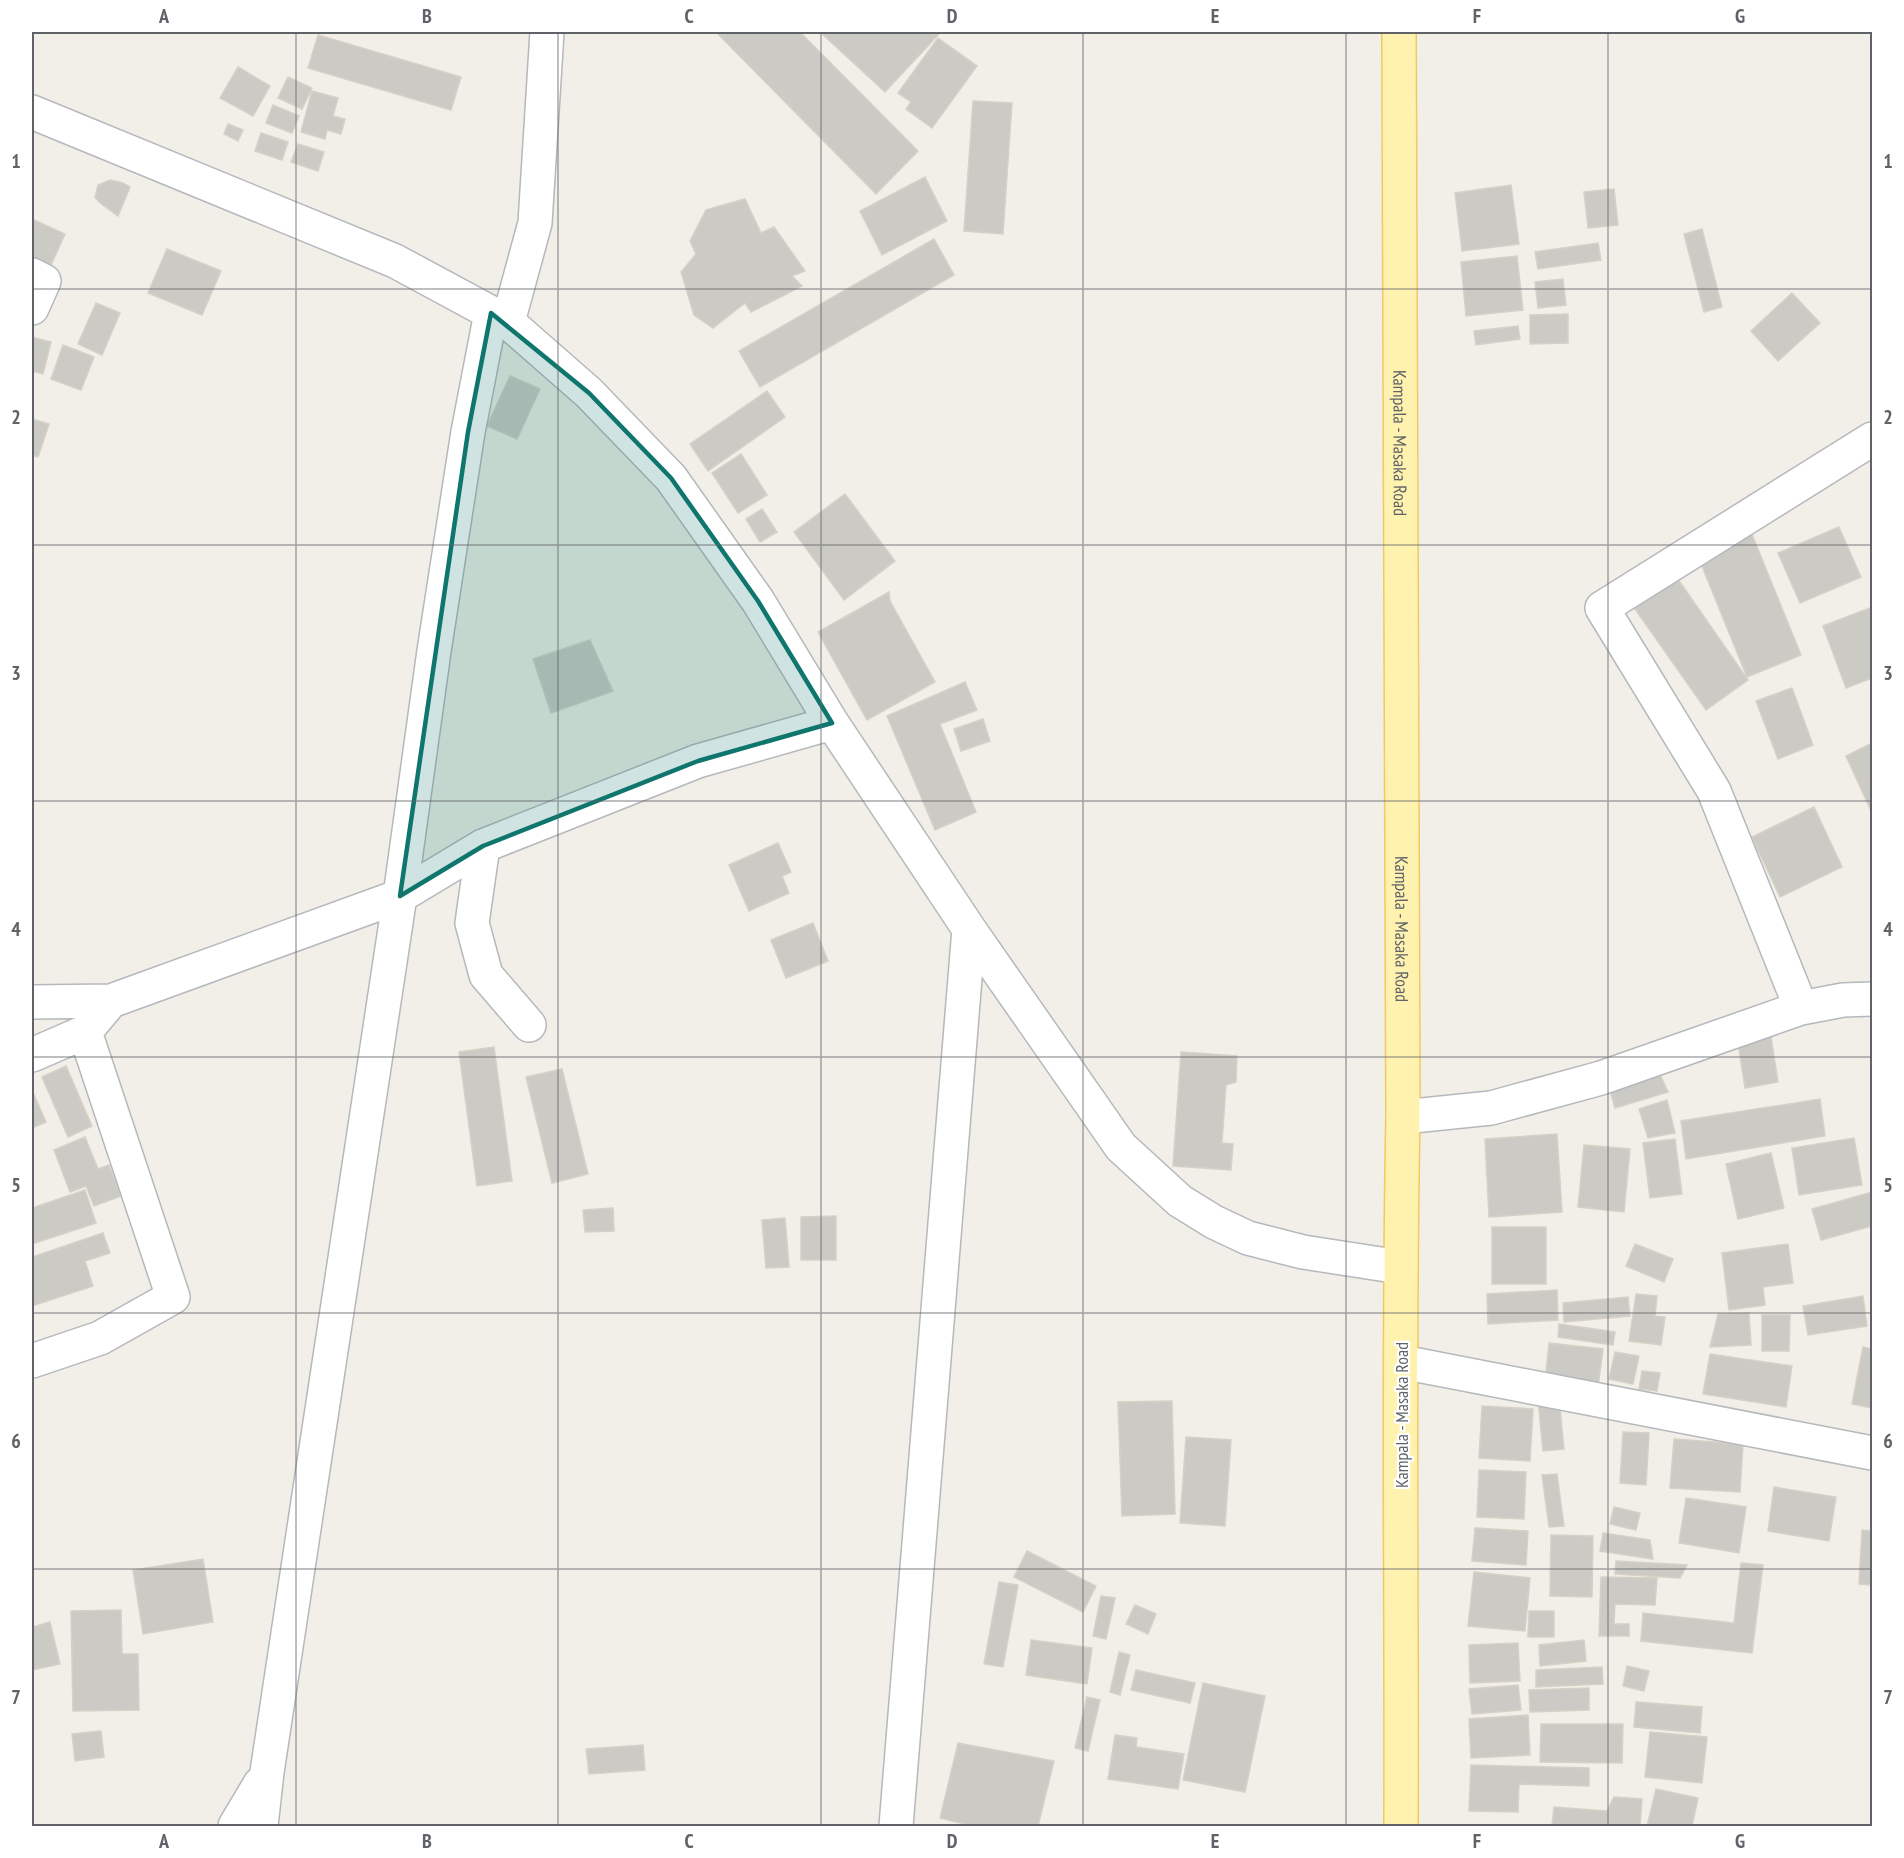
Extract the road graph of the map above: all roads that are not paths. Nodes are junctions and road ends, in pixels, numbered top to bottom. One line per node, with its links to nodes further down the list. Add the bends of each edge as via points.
1 (547, 32): 6 (street, via 535,223)
2 (1399, 32): 19 (main road, Kampala - Masaka Road)
3 (32, 112): 6 (street, via 394,261)
4 (32, 275): 5 (street, via 44,281)
5 (32, 308)
6 (500, 318): 8 (street, via 589,393 671,478 758,601); 10 (street, via 468,432)
7 (1872, 439): 15 (street, via 1602,608 1714,791)
8 (832, 723): 9 (street, via 698,761); 11 (street)
9 (483, 846): 10 (street); 16 (street, via 472,923 486,975)
10 (400, 896): 13 (street); 24 (street)
11 (969, 928): 20 (street, via 1121,1147 1180,1201 1248,1238 1303,1252); 27 (street)
12 (1872, 999): 15 (street)
13 (111, 1001): 14 (street); 17 (street)
14 (32, 1002)
15 (1801, 1008): 19 (street, via 1600,1078 1491,1108)
16 (529, 1025)
17 (85, 1032): 18 (street); 21 (street, via 173,1297 100,1338)
18 (32, 1055)
19 (1403, 1117): 20 (main road, Kampala - Masaka Road)
20 (1400, 1267): 22 (main road, Kampala - Masaka Road)
21 (32, 1361)
22 (1402, 1362): 23 (street); 28 (main road, Kampala - Masaka Road)
23 (1872, 1453)
24 (267, 1772): 25 (street); 26 (street)
25 (235, 1827)
26 (261, 1827)
27 (896, 1827)
28 (1401, 1827)

